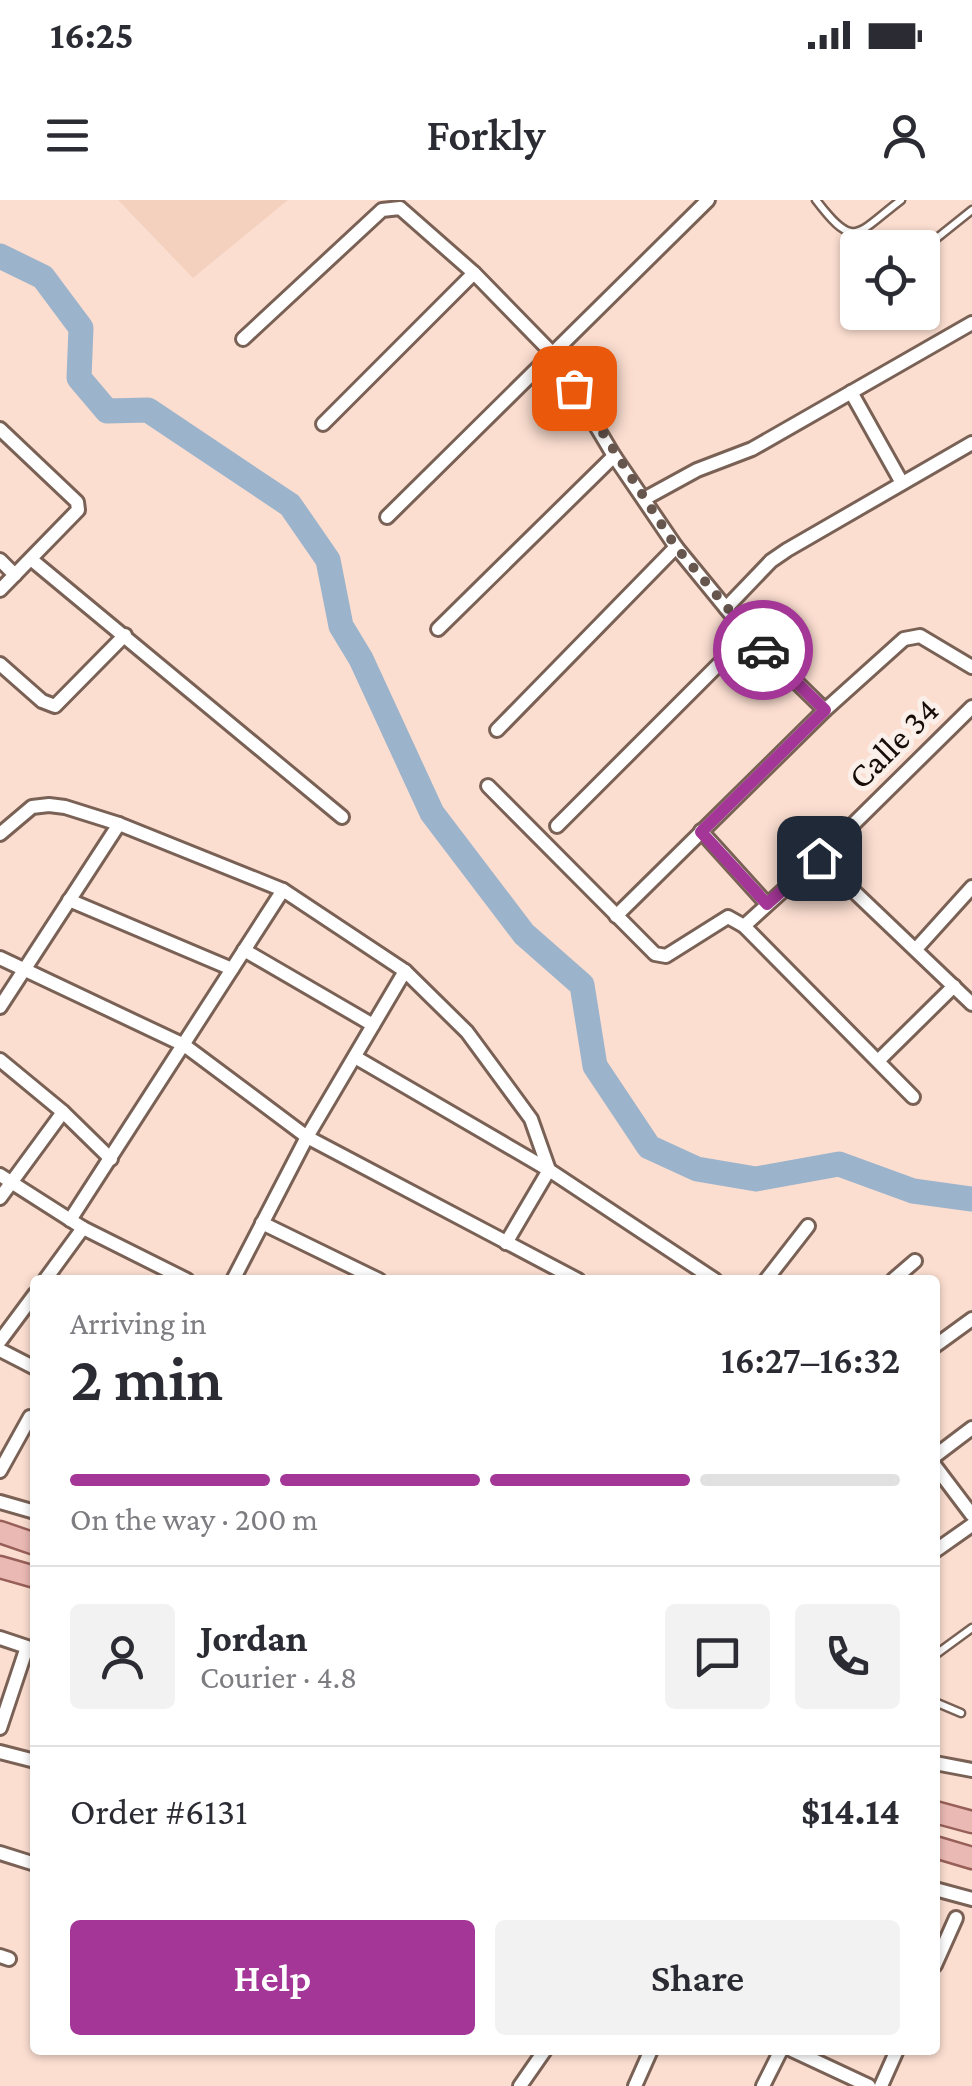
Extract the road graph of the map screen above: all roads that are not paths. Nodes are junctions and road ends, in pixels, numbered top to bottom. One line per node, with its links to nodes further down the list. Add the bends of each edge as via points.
1 (708, 200): 9 (street)
2 (816, 200): 3 (lane, via 848,233)
3 (901, 200)
4 (972, 210): 5 (lane)
5 (940, 236)
6 (474, 274): 8 (street, via 400,208 382,210); 9 (street); 11 (street)
7 (972, 323): 10 (street)
8 (243, 339)
9 (553, 354): 14 (street); 17 (street)
10 (850, 392): 15 (street); 16 (street, via 752,449)
11 (323, 424)
12 (0, 429): 20 (street, via 77,502 76,516)
13 (972, 443): 15 (street)
14 (614, 456): 16 (street); 24 (street)
15 (902, 483): 23 (street, via 771,561)
16 (644, 499): 18 (street)
17 (386, 517)
18 (676, 547): 23 (street); 31 (street)
19 (0, 560): 21 (street)
20 (32, 560): 21 (street); 25 (street)
21 (15, 575): 22 (street)
22 (0, 590)
23 (726, 608): 26 (street)
24 (438, 629)
25 (125, 635): 27 (street, via 55,706); 33 (street)
26 (748, 635): 30 (street); 35 (street)
27 (0, 664)
28 (972, 667): 30 (street, via 911,636)
29 (971, 709): 38 (street, Calle 34)
30 (825, 710): 36 (street)
31 (497, 730)
32 (488, 786): 43 (street)
33 (342, 816)
34 (119, 824): 37 (street, via 49,804 32,807); 40 (street); 41 (street)
35 (557, 826)
36 (701, 832): 42 (street); 43 (street)
37 (0, 834)
38 (819, 858): 42 (street, Calle 34); 45 (street)
39 (972, 887): 45 (street)
40 (283, 890): 46 (street); 50 (street)
41 (69, 900): 48 (street); 49 (street)
42 (767, 904): 44 (street, Calle 34)
43 (616, 916): 44 (street, via 660,957 728,918)
44 (744, 926): 58 (street)
45 (916, 948): 51 (street)
46 (244, 950): 48 (street); 54 (street)
47 (0, 958): 49 (street)
48 (232, 969): 55 (street)
49 (23, 970): 53 (street); 55 (street)
50 (406, 971): 54 (street); 63 (street, via 467,1032 531,1119)
51 (954, 986): 52 (street); 58 (street)
52 (972, 1004)
53 (0, 1007)
54 (373, 1025): 56 (street)
55 (184, 1044): 61 (street); 62 (street)
56 (355, 1057): 61 (street); 63 (street)
57 (0, 1060): 60 (street)
58 (879, 1060): 59 (street)
59 (913, 1097)
60 (63, 1112): 62 (street); 64 (street)
61 (307, 1136): 67 (street); 70 (street)
62 (111, 1159): 66 (street)
63 (549, 1170): 70 (street); 77 (street)
64 (5, 1179): 65 (street); 66 (street)
65 (0, 1198)
66 (70, 1220): 69 (street)
67 (262, 1223): 74 (street); 75 (street)
68 (808, 1226): 78 (street)
69 (84, 1228): 72 (street); 73 (street)
70 (506, 1242): 76 (street)
71 (914, 1261): 79 (street)
72 (49, 1275)
73 (178, 1275)
74 (236, 1275)
75 (369, 1275)
76 (569, 1275)
77 (707, 1275)
78 (770, 1275)
79 (898, 1275)
80 (30, 1301): 82 (street)
81 (972, 1319): 83 (street)
82 (0, 1341)
83 (940, 1342)
84 (0, 1350): 85 (street)
85 (30, 1365)
86 (30, 1417): 89 (street)
87 (972, 1428): 88 (street)
88 (940, 1452)
89 (0, 1471)
90 (940, 1473): 93 (street)
91 (0, 1502): 92 (street)
92 (30, 1511)
93 (972, 1515)
94 (972, 1524): 97 (street)
95 (0, 1532): 96 (main road)
96 (30, 1542)
97 (940, 1547)
98 (0, 1567): 99 (main road)
99 (30, 1576)
100 (972, 1628): 104 (lane)
101 (0, 1638): 102 (street)
102 (30, 1646)
103 (30, 1651): 107 (street)
104 (940, 1651)
105 (940, 1704): 106 (lane)
106 (961, 1713)
107 (0, 1728)
108 (0, 1752): 109 (street)
109 (30, 1760)
110 (940, 1764): 111 (street)
111 (972, 1770)
112 (940, 1813): 113 (main road)
113 (972, 1822)
114 (940, 1848): 116 (main road)
115 (0, 1853): 117 (street)
116 (972, 1858)
117 (30, 1862)
118 (940, 1890): 119 (street)
119 (972, 1899)
120 (956, 1918): 121 (street)
121 (940, 1955)
122 (541, 2055): 127 (street)
123 (649, 2055): 128 (street)
124 (778, 2055): 129 (street)
125 (803, 2055): 130 (street)
126 (895, 2055): 131 (street)
127 (520, 2086)
128 (635, 2086)
129 (763, 2086)
130 (870, 2086)
131 (881, 2086)

